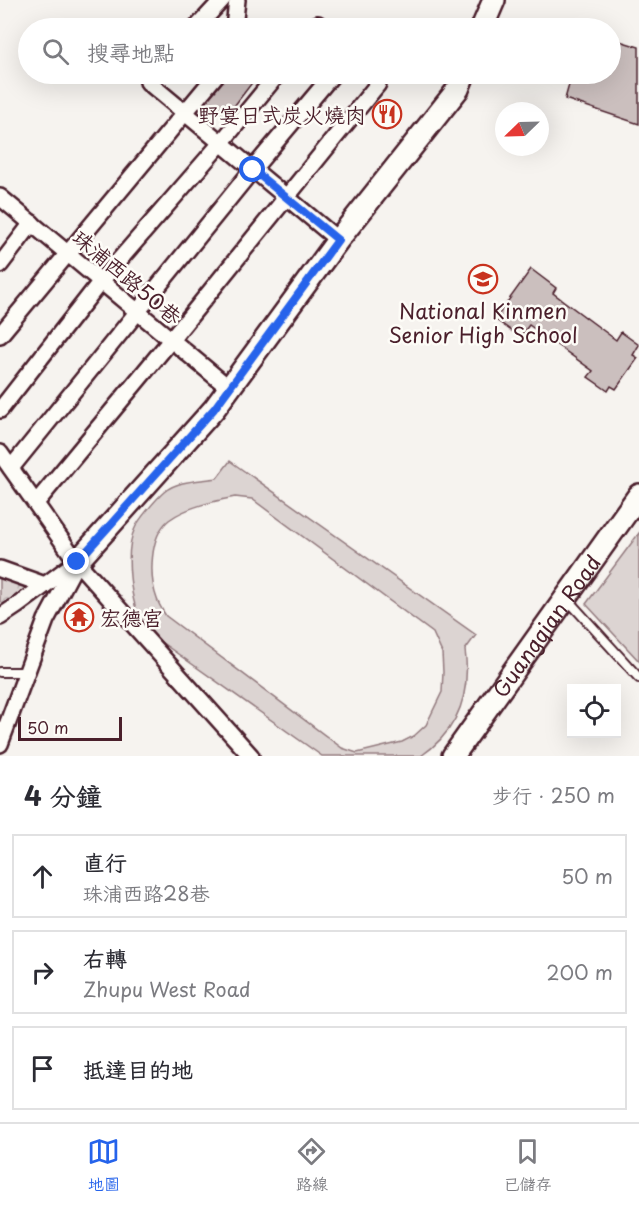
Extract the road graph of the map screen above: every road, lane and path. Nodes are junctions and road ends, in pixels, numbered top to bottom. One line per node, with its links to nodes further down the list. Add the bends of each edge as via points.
1 (222, 0): 4 (street)
2 (237, 0): 5 (street)
3 (494, 0): 6 (street)
4 (205, 18)
5 (235, 18)
6 (486, 18)
7 (158, 84): 13 (street)
8 (208, 84): 13 (street)
9 (270, 84): 14 (street)
10 (325, 84): 15 (street)
11 (378, 84): 17 (street)
12 (460, 84): 19 (street)
13 (184, 112): 14 (street); 20 (street)
14 (221, 143): 15 (street); 22 (street)
15 (253, 170): 17 (street); 23 (street)
16 (0, 197): 18 (street, 珠浦西路50巷)
17 (286, 197): 19 (street); 25 (street)
18 (32, 224): 20 (street, 珠浦西路50巷); 21 (street)
19 (338, 240): 26 (street)
20 (68, 253): 22 (street, 珠浦西路50巷); 24 (street)
21 (0, 265)
22 (101, 281): 23 (street, 珠浦西路50巷); 27 (street)
23 (138, 312): 25 (street, 珠浦西路50巷); 29 (street)
24 (0, 335)
25 (171, 340): 26 (street, 珠浦西路50巷); 31 (street)
26 (229, 388): 32 (street)
27 (0, 410)
28 (0, 453): 29 (street)
29 (11, 468): 31 (street)
30 (639, 495): 35 (street, Guangqian Road)
31 (36, 503): 32 (street)
32 (77, 562): 34 (street); 38 (street, via 46,620); 41 (street)
33 (0, 569): 34 (street)
34 (45, 585): 36 (street)
35 (566, 597): 39 (lane); 42 (street, Guangqian Road)
36 (0, 617)
37 (0, 672): 38 (lane)
38 (27, 672): 40 (street)
39 (639, 678)
40 (0, 744)
41 (251, 756)
42 (453, 756)

